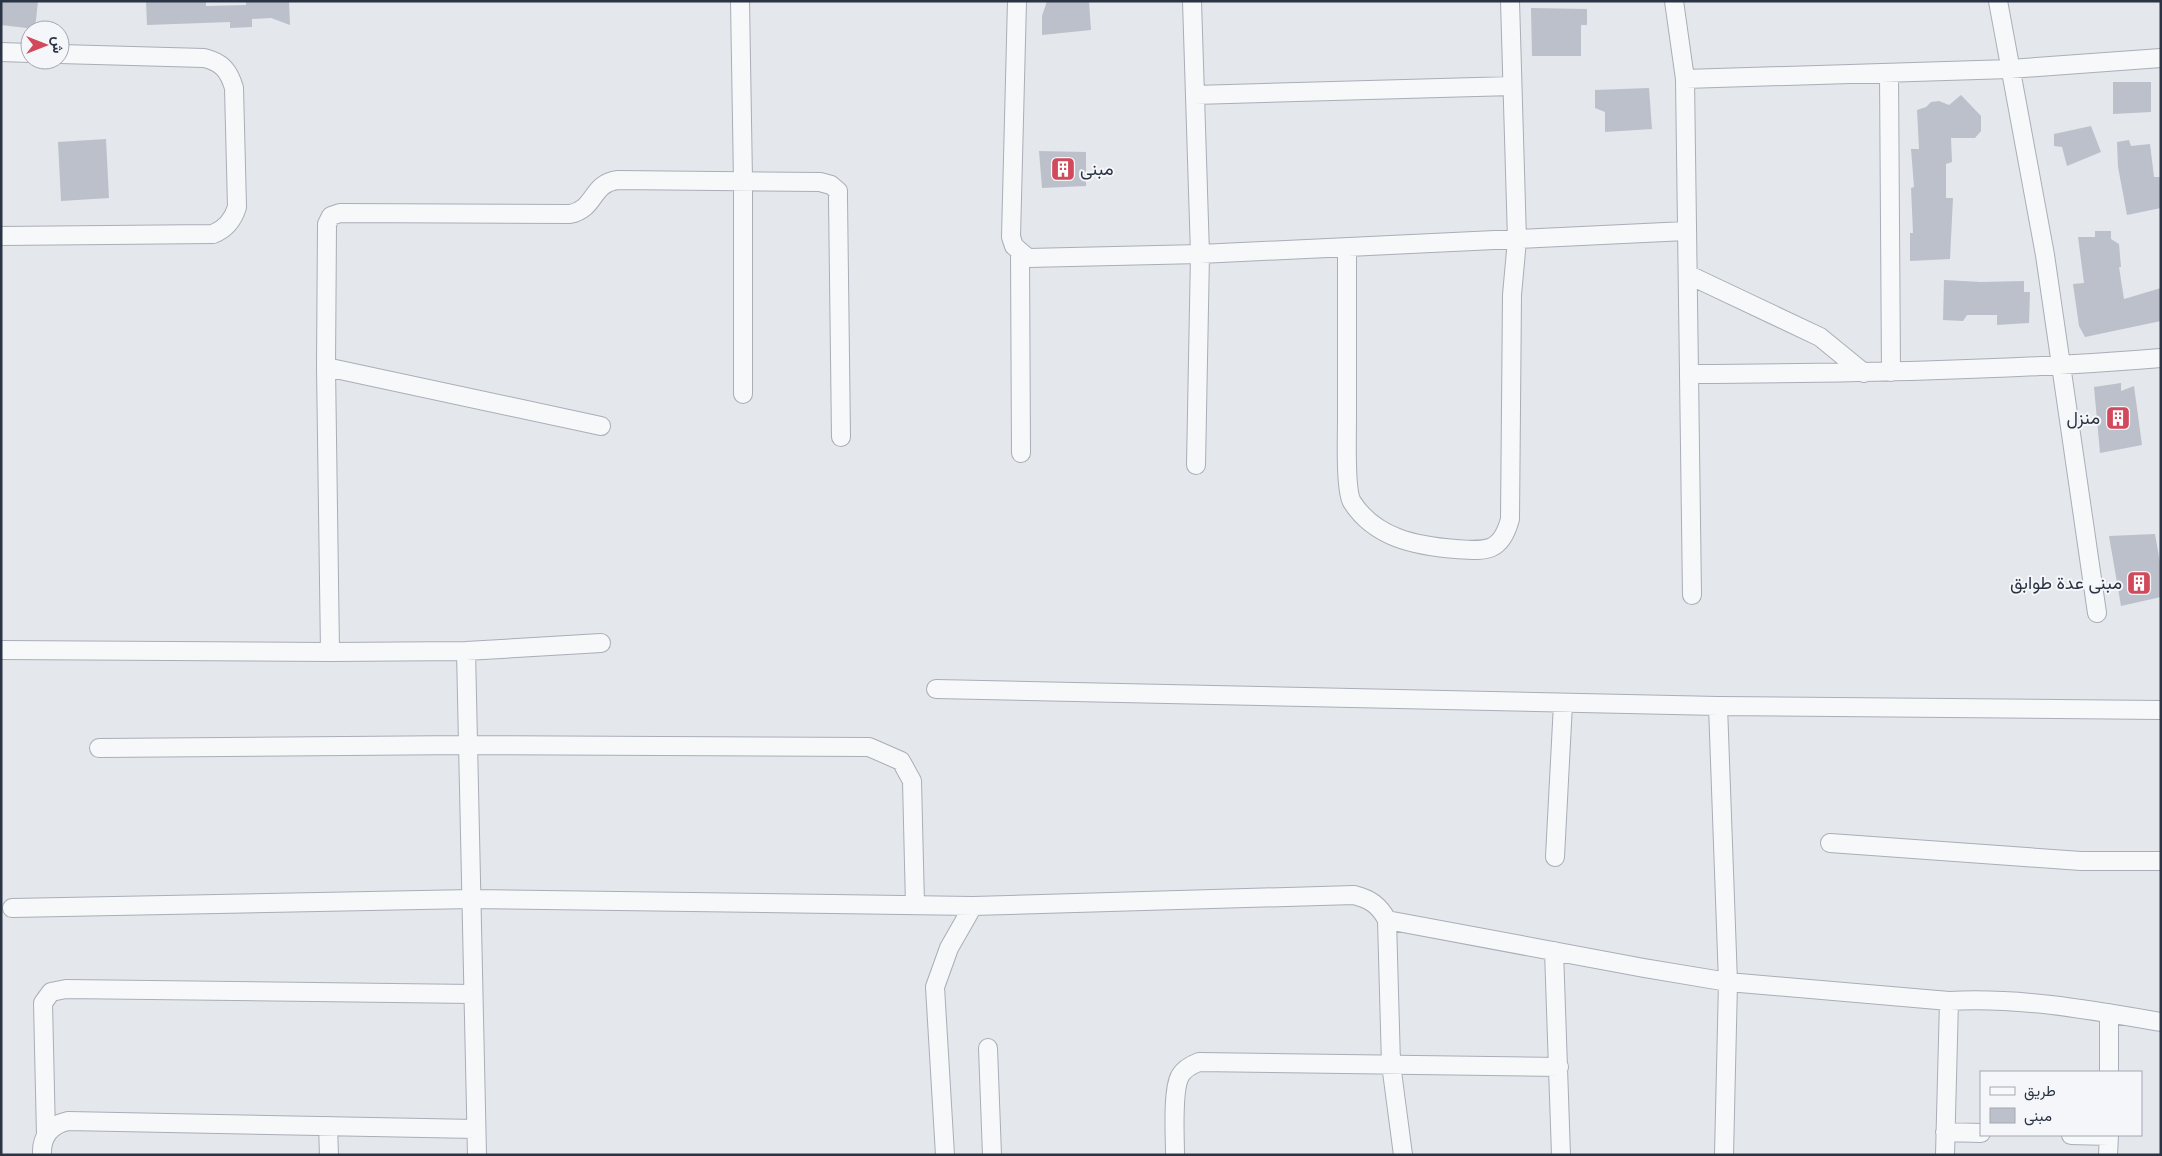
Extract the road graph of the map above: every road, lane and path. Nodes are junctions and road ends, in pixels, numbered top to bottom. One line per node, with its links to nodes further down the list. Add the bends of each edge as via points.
1 (740, 1): 16 (street)
2 (1017, 1): 21 (street, via 1011,237)
3 (1192, 1): 15 (street)
4 (1510, 1): 14 (street)
5 (1674, 1): 13 (street)
6 (1998, 1): 11 (street)
7 (1, 52): 8 (street)
8 (20, 53)
9 (70, 54): 18 (street, via 204,58 213,60 230,73 234,88 237,207 234,216 222,230 213,234)
10 (2161, 58): 11 (street)
11 (2010, 69): 12 (street); 26 (street, via 2045,255)
12 (1889, 73): 13 (street); 27 (street)
13 (1685, 79): 17 (street)
14 (1512, 86): 15 (street); 19 (street)
15 (1195, 95): 22 (street)
16 (743, 180): 25 (street, via 611,180 599,188 583,209 570,214 335,214 327,224); 30 (street); 32 (street, via 820,182 838,192)
17 (1686, 231): 19 (street); 23 (street)
18 (1, 236)
19 (1517, 240): 20 (street); 20 (street, via 1512,296 1510,519 1506,535 1497,546 1483,551 1425,546 1397,538 1375,528 1351,500 1347,464)
20 (1347, 248): 22 (street)
21 (1020, 253): 22 (street, via 1034,260); 33 (street)
22 (1200, 254): 34 (street)
23 (1689, 275): 28 (street, via 1820,337); 29 (street)
24 (2161, 358): 26 (street)
25 (326, 367): 31 (street); 40 (street)
26 (2061, 367): 27 (street); 36 (street)
27 (1891, 372): 28 (street)
28 (1864, 373): 29 (street)
29 (1690, 374): 35 (street)
30 (743, 394)
31 (601, 426)
32 (841, 437)
33 (1021, 453)
34 (1196, 465)
35 (1692, 594)
36 (2097, 613)
37 (601, 643): 39 (street)
38 (1, 650): 40 (street)
39 (466, 650): 40 (street); 45 (street)
40 (330, 652)
41 (936, 689): 42 (street)
42 (1563, 704): 43 (street); 48 (street)
43 (1718, 706): 44 (street); 56 (street)
44 (2161, 710)
45 (467, 745): 46 (street); 50 (street); 51 (street, via 869,747 901,762 912,781)
46 (99, 748)
47 (1830, 843): 49 (street, via 2082,861)
48 (1555, 857)
49 (2161, 861)
50 (472, 899): 51 (street); 53 (street); 57 (street)
51 (915, 905): 52 (street)
52 (972, 906): 54 (street, via 1354,895 1368,898 1381,908); 74 (street, via 949,948 935,987)
53 (12, 908)
54 (1388, 920): 55 (street); 62 (street)
55 (1554, 951): 56 (street); 63 (street)
56 (1728, 982): 58 (street); 79 (street)
57 (473, 994): 66 (street); 69 (street, via 66,989 50,992 43,1002)
58 (1949, 1001): 59 (street, via 1983,999); 67 (street)
59 (2109, 1013): 60 (street); 64 (street)
60 (2161, 1022)
61 (988, 1048): 75 (street)
62 (1391, 1064): 63 (street); 76 (street, via 1199,1062 1189,1066 1176,1086); 77 (street)
63 (1559, 1067): 78 (street)
64 (2109, 1071)
65 (328, 1126): 66 (street); 69 (street, via 68,1121 57,1124); 72 (street)
66 (476, 1129): 73 (street)
67 (1945, 1132): 68 (street); 80 (street)
68 (1980, 1132)
69 (46, 1135): 71 (street)
70 (2108, 1136): 81 (street)
71 (42, 1155)
72 (329, 1155)
73 (476, 1155)
74 (945, 1155)
75 (992, 1155)
76 (1175, 1155)
77 (1403, 1155)
78 (1562, 1155)
79 (1724, 1155)
80 (1945, 1155)
81 (2108, 1155)

